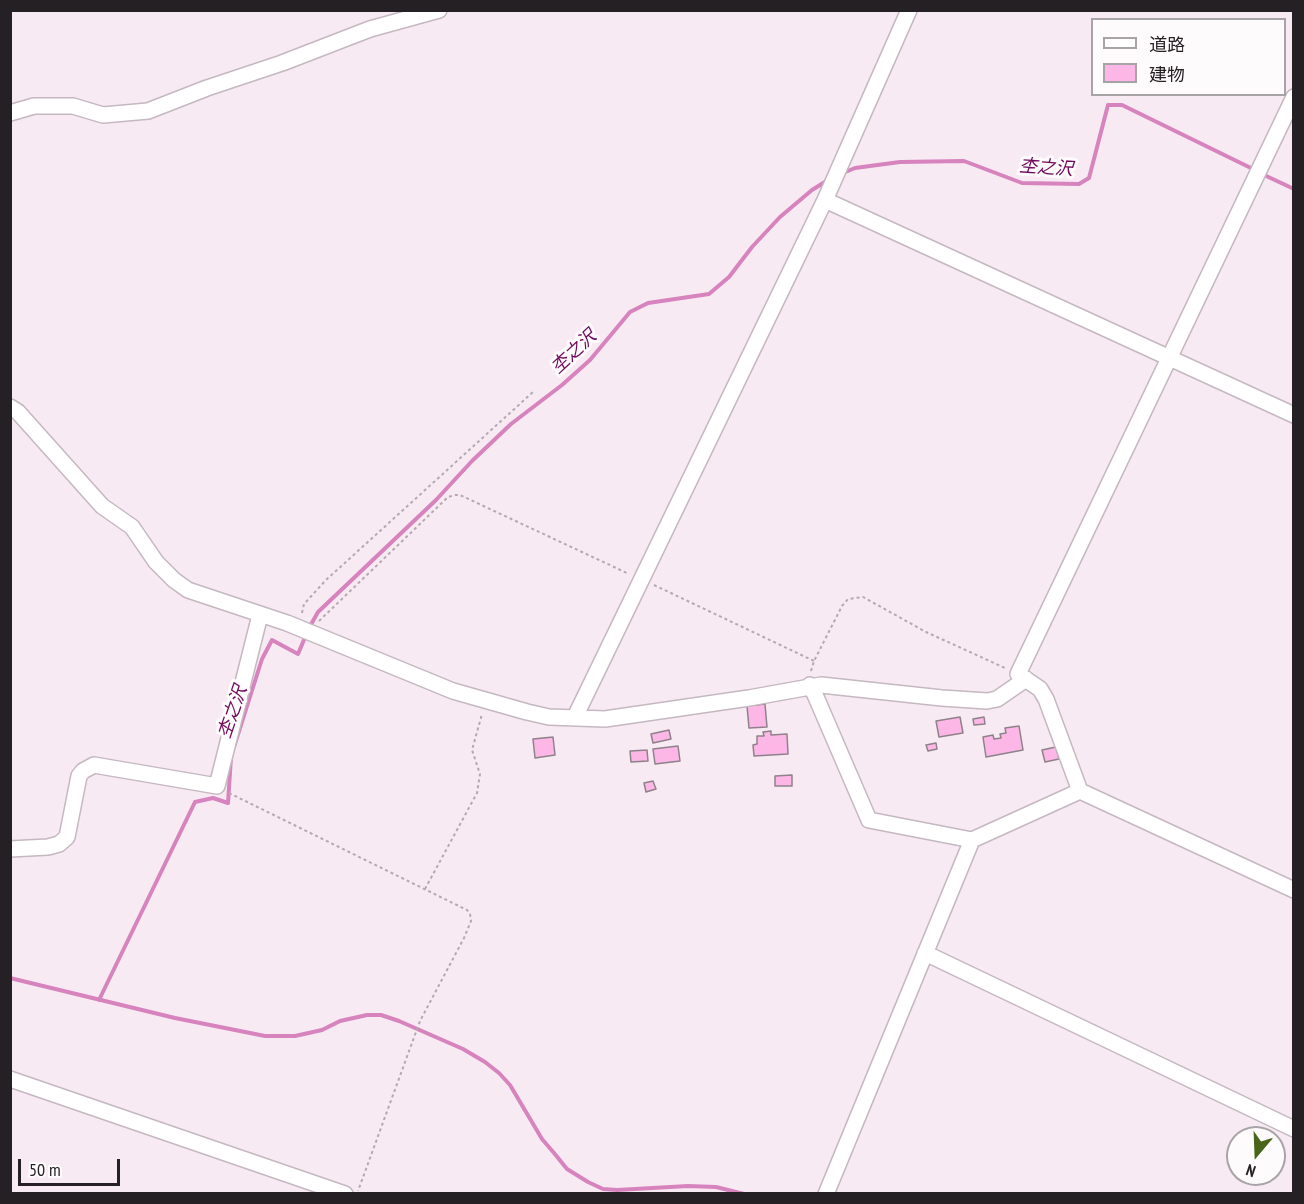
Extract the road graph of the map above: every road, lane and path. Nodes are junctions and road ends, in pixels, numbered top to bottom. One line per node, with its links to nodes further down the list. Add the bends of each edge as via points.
1 (439, 10): 4 (street, via 370,29 147,111 103,115 73,106 34,105)
2 (909, 10): 5 (street)
3 (1293, 97): 6 (street)
4 (10, 113)
5 (825, 200): 6 (street); 10 (street)
6 (1168, 357): 9 (street); 15 (street)
7 (533, 392): 12 (path, via 326,580 304,604)
8 (10, 407): 11 (street, via 102,506 132,526 156,562 174,580 188,590)
9 (1293, 415)
10 (641, 579): 13 (path, via 455,495 448,497 358,582 314,625); 14 (path); 18 (street)
11 (260, 615): 12 (street); 19 (street)
12 (294, 626): 13 (street)
13 (311, 633): 17 (street, via 453,692)
14 (814, 661): 15 (path, via 842,606 848,599 863,597 926,632); 16 (path)
15 (1022, 676): 16 (street, via 997,699 987,701); 20 (street, via 1040,689 1046,699)
16 (810, 686): 18 (street, via 632,716); 21 (street, via 869,820)
17 (486, 701): 18 (street, via 549,717); 23 (path, via 472,750 480,774 477,793)
18 (575, 717)
19 (217, 786): 22 (street, via 94,765 79,776 67,837 48,847); 23 (path)
20 (1080, 791): 21 (street); 24 (street)
21 (972, 840): 25 (street)
22 (10, 849)
23 (425, 890): 29 (path, via 466,910 471,921 420,1021)
24 (1293, 890)
25 (926, 953): 27 (street); 30 (street)
26 (10, 1079): 28 (street)
27 (1293, 1129)
28 (345, 1194)
29 (358, 1194)
30 (826, 1194)

